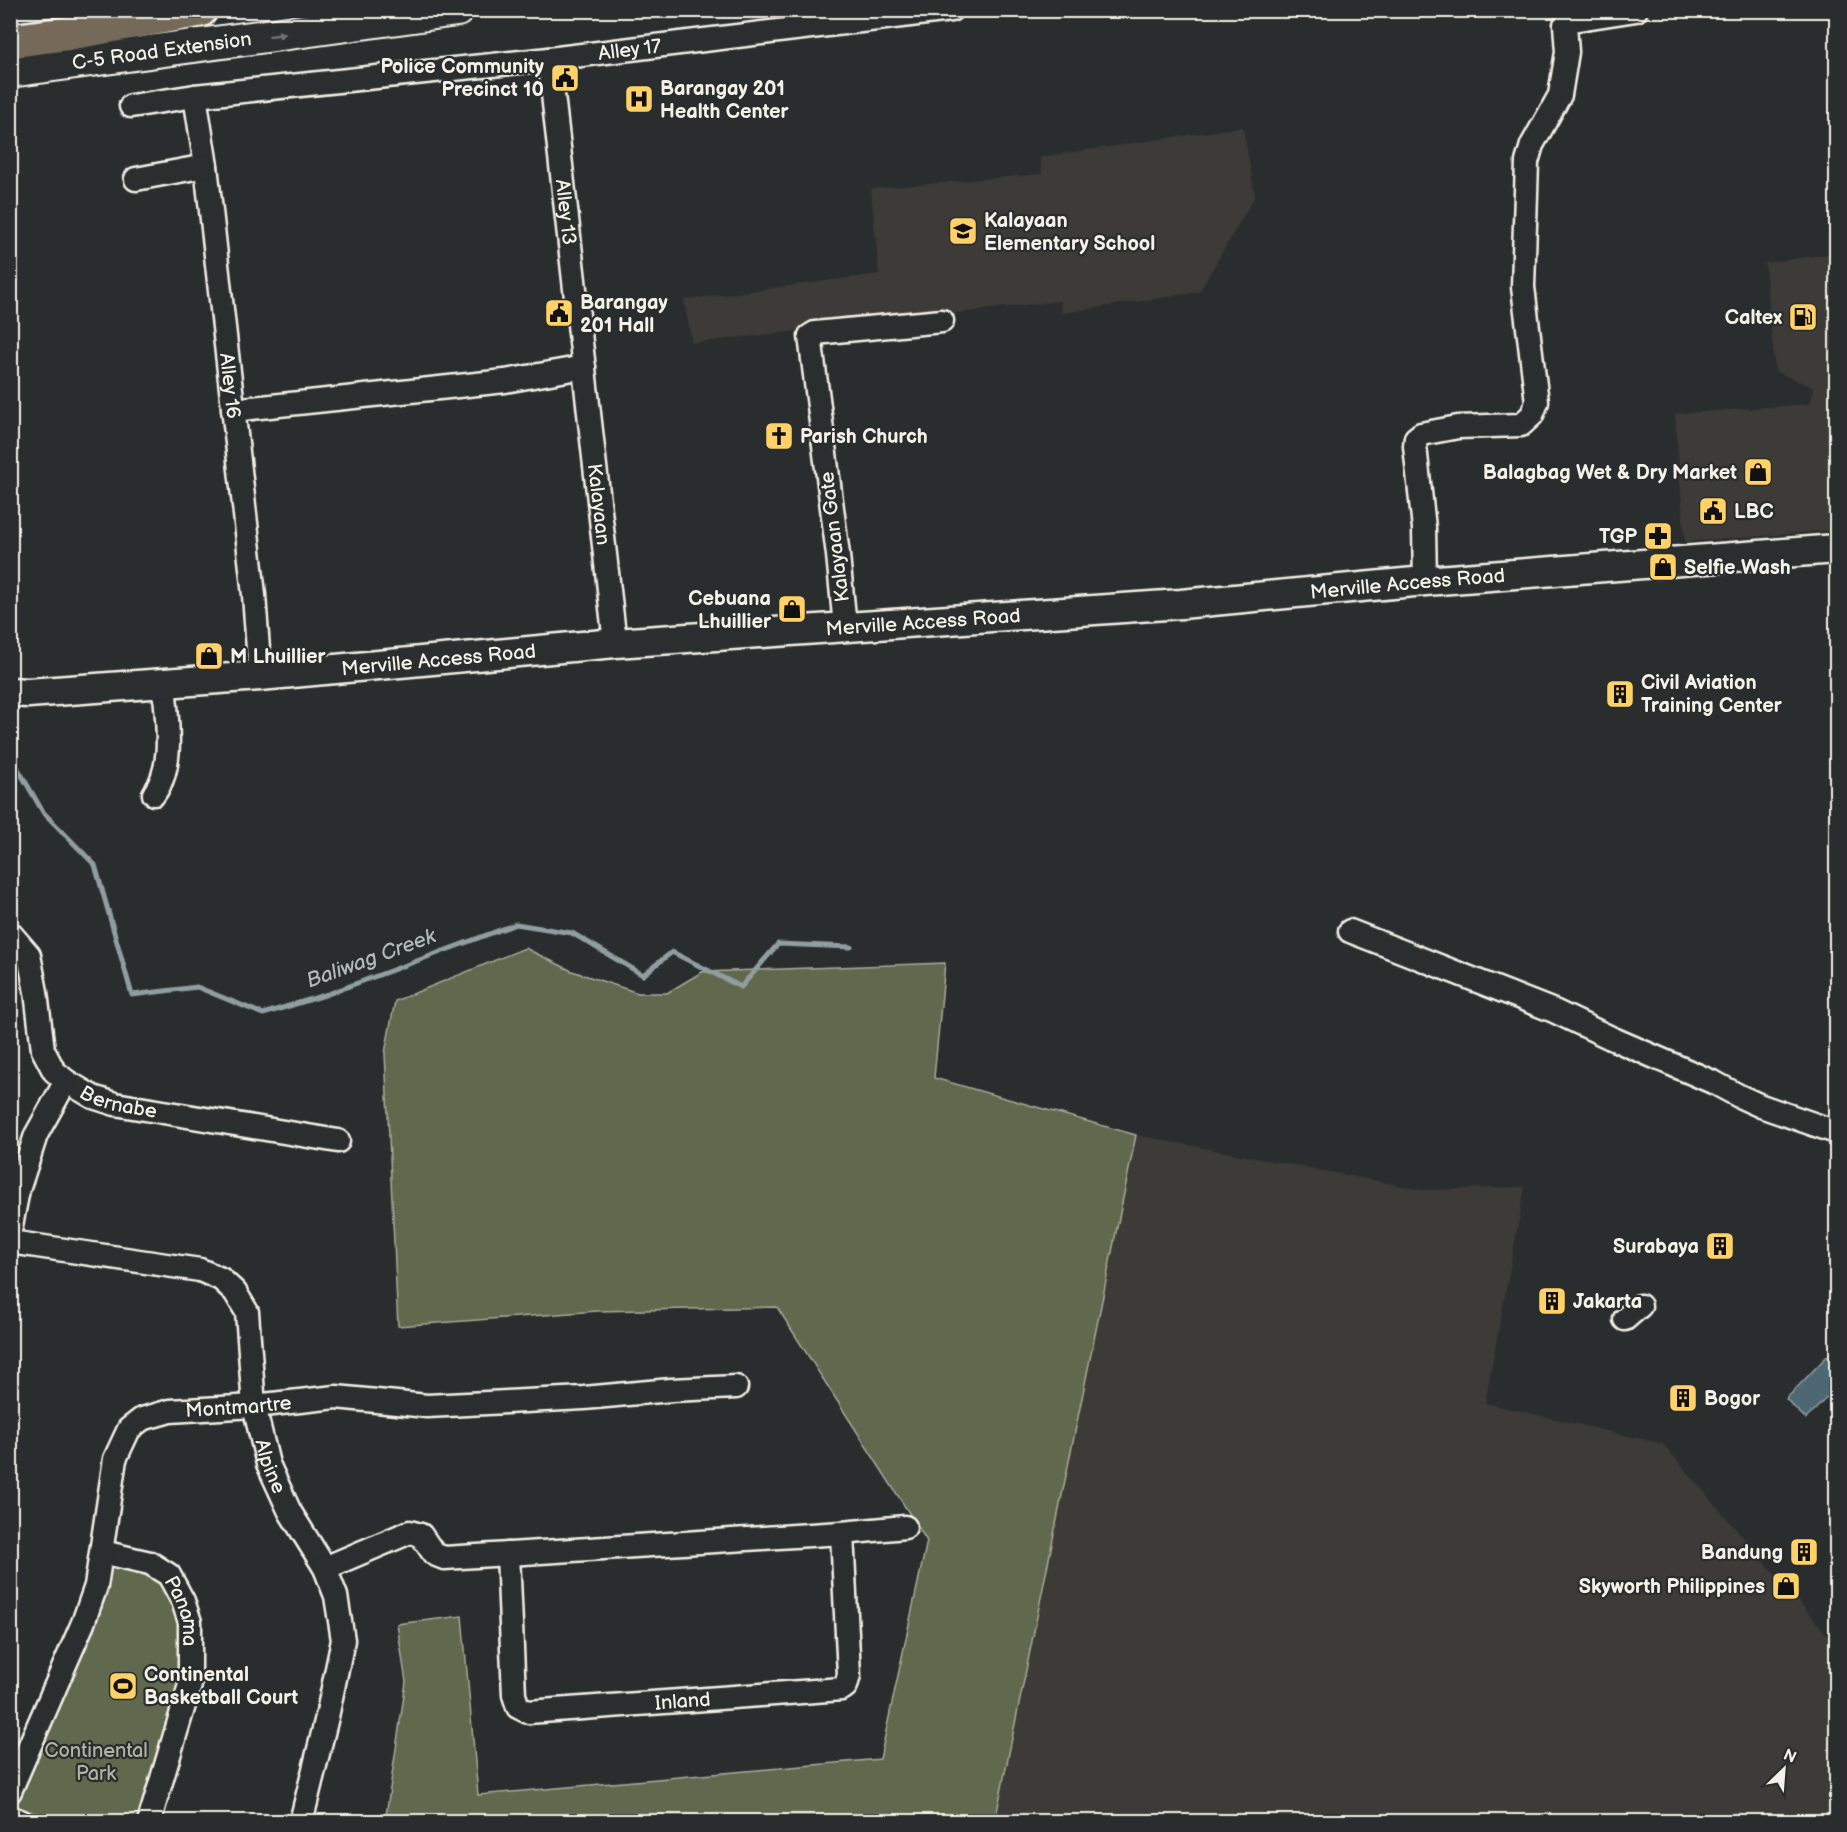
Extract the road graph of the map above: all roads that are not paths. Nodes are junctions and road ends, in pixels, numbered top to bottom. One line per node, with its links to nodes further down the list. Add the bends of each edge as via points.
1 (200, 10): 5 (highway)
2 (457, 10): 7 (main road, C-5 Road Extension, one-way to 2)
3 (951, 10): 6 (street, Alley 17)
4 (1636, 10): 16 (street, via 1572,20 1565,25 1567,52 1560,96 1532,145 1527,162 1523,287 1537,402 1532,416 1521,425 1458,427 1416,438)
5 (10, 41)
6 (549, 59): 8 (street, Alley 17); 13 (street, Alley 13)
7 (10, 71)
8 (195, 96): 9 (street, Alley 17); 10 (street, Alley 16)
9 (131, 106)
10 (206, 166): 11 (street); 14 (street, Alley 16)
11 (136, 179)
12 (942, 321): 17 (street, Kalayaan Gate, via 810,336)
13 (584, 367): 14 (street, via 505,381); 18 (street, Kalayaan)
14 (233, 410): 19 (street, Alley 16)
15 (1836, 549): 16 (street, Merville Access Road)
16 (1425, 581): 17 (street, Merville Access Road, via 1181,604)
17 (844, 627): 18 (street, Merville Access Road)
18 (615, 643): 19 (street, Merville Access Road)
19 (260, 676): 20 (street, Merville Access Road)
20 (164, 682): 21 (street, Merville Access Road); 22 (street, via 168,749)
21 (10, 692)
22 (154, 794)
23 (1350, 931): 26 (street, via 1554,1011 1761,1106)
24 (10, 933): 25 (street, Bernabe, via 28,955 43,1050 54,1071)
25 (66, 1081): 27 (street, Bernabe, via 93,1097 115,1104); 28 (street, via 36,1135)
26 (1836, 1132)
27 (338, 1141)
28 (10, 1231)
29 (10, 1242): 31 (street, Alpine, via 200,1270 221,1279 236,1292 247,1312)
30 (736, 1387): 31 (street, Montmartre, via 466,1405 427,1406 336,1397)
31 (254, 1406): 34 (street, Montmartre, via 170,1411 142,1419 129,1429 115,1459); 36 (street, Alpine, via 268,1464 290,1512)
32 (905, 1527): 33 (street)
33 (842, 1533): 35 (street); 35 (street, Inland, via 849,1676 842,1689 528,1712 519,1707 514,1695)
34 (102, 1552): 37 (street, Montmartre, via 83,1623); 40 (street, Panama, via 150,1563 169,1575 190,1622 190,1684)
35 (507, 1554): 36 (street, via 438,1557 421,1535 410,1532)
36 (325, 1568): 41 (street, Alpine, via 336,1596 343,1640)
37 (10, 1791)
38 (10, 1817): 39 (street)
39 (22, 1821)
40 (150, 1821)
41 (301, 1821)

